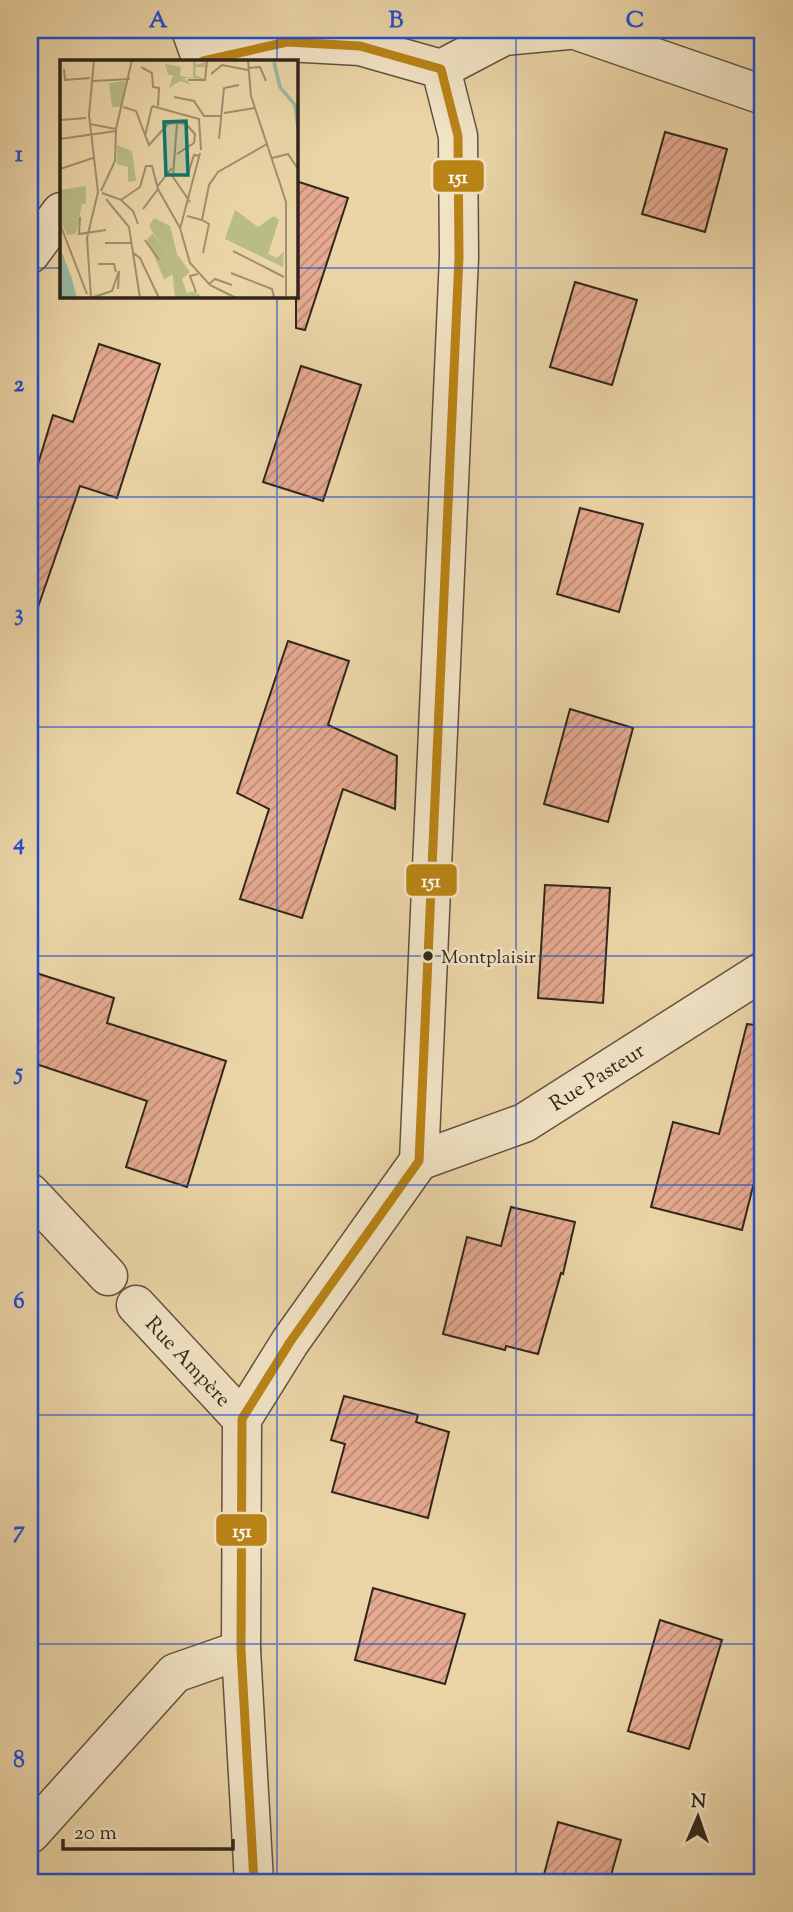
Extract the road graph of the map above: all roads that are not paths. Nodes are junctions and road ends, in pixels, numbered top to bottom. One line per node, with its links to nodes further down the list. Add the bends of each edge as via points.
1 (191, 30): 4 (street)
2 (568, 30): 6 (street, via 504,36)
3 (575, 30): 7 (street)
4 (203, 60)
5 (207, 60): 6 (street, via 287,42 360,46)
6 (441, 69): 11 (street, via 458,136 459,257)
7 (763, 95)
8 (60, 213): 9 (street)
9 (30, 254)
10 (763, 971): 11 (street, Rue Pasteur, via 524,1123)
11 (419, 1161): 15 (street, via 290,1342)
12 (30, 1193): 13 (street)
13 (108, 1276)
14 (136, 1305): 15 (street, Rue Ampère)
15 (242, 1419): 16 (street)
16 (241, 1650): 17 (street, via 175,1673); 18 (street)
17 (30, 1834)
18 (254, 1882)

